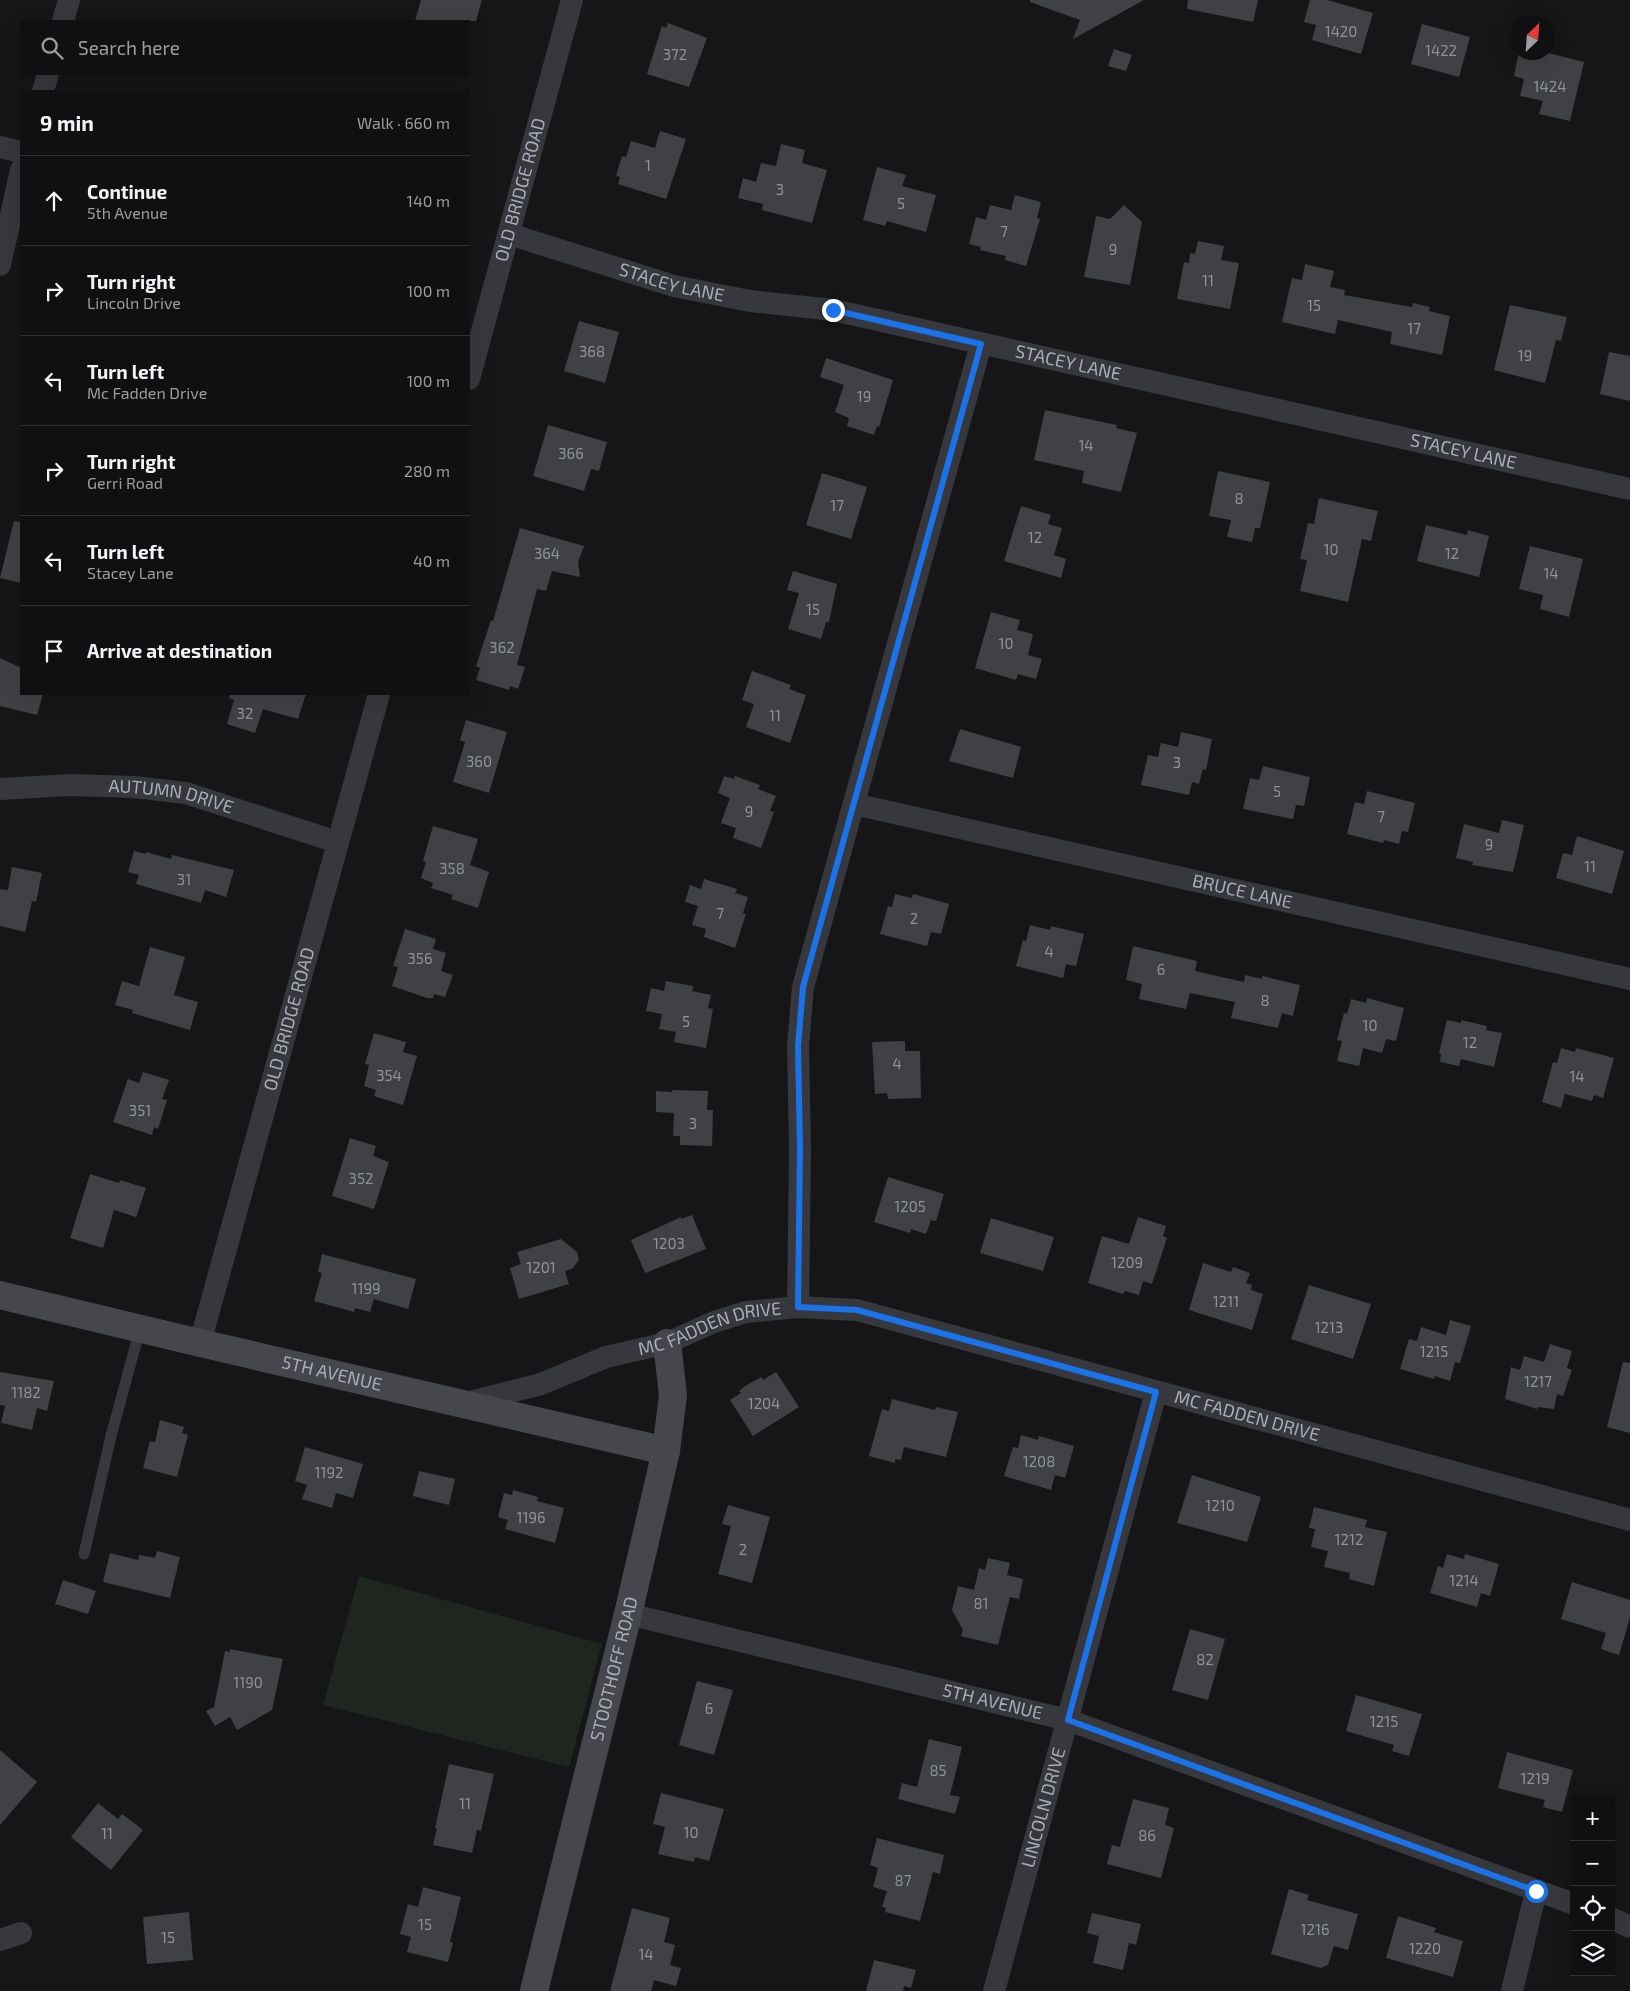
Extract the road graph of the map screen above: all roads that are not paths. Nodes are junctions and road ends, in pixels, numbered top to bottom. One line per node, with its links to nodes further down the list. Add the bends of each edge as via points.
1 (69, 0): 3 (street)
2 (572, 0): 9 (street, OLD BRIDGE ROAD)
3 (62, 20)
4 (48, 75): 5 (street)
5 (43, 90)
6 (0, 147): 7 (street)
7 (20, 152)
8 (20, 175): 10 (street)
9 (509, 234): 11 (street, STACEY LANE, via 674,286 833,310); 12 (street, OLD BRIDGE ROAD)
10 (0, 266)
11 (981, 344): 13 (street, STACEY LANE); 16 (street)
12 (470, 375)
13 (1630, 489)
14 (380, 695): 17 (street, OLD BRIDGE ROAD)
15 (0, 789): 17 (street, AUTUMN DRIVE, via 79,785 186,793)
16 (854, 804): 18 (street, BRUCE LANE); 20 (street, via 803,987 798,1046)
17 (337, 842): 23 (street, OLD BRIDGE ROAD)
18 (1630, 979)
19 (0, 1295): 21 (street, 5TH AVENUE)
20 (798, 1307): 22 (street, MC FADDEN DRIVE, via 746,1312); 24 (street, MC FADDEN DRIVE, via 857,1310)
21 (140, 1328): 23 (street, 5TH AVENUE); 28 (lane)
22 (667, 1343): 25 (street, MC FADDEN DRIVE, via 606,1357 541,1384); 26 (street, STOOTHOFF ROAD, via 673,1396)
23 (200, 1344): 25 (street, 5TH AVENUE)
24 (1156, 1392): 27 (street, MC FADDEN DRIVE); 30 (street, LINCOLN DRIVE)
25 (461, 1404): 26 (street, 5TH AVENUE)
26 (666, 1451): 29 (street, STOOTHOFF ROAD)
27 (1630, 1520)
28 (84, 1554)
29 (628, 1614): 30 (street, 5TH AVENUE); 35 (street, STOOTHOFF ROAD)
30 (1068, 1720): 31 (street, 5TH AVENUE); 36 (street, LINCOLN DRIVE)
31 (1536, 1891): 32 (street, 5TH AVENUE); 37 (street)
32 (1570, 1903)
33 (1615, 1920): 34 (street)
34 (1630, 1927)
35 (534, 1991)
36 (994, 1991)
37 (1512, 1991)

